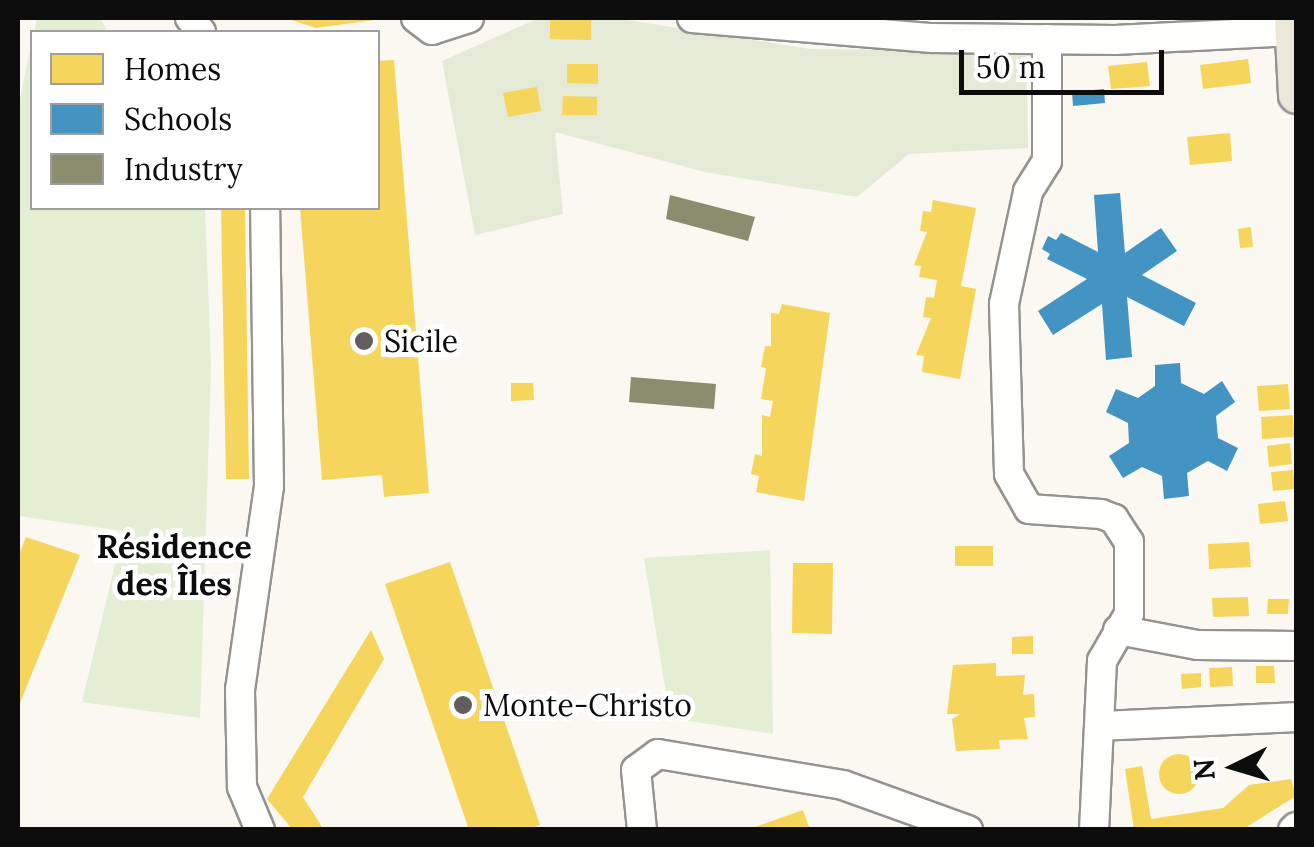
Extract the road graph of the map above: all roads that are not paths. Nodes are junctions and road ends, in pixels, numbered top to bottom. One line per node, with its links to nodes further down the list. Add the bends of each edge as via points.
1 (416, 18): 2 (street, via 432,30)
2 (469, 18)
3 (692, 18): 5 (street)
4 (1292, 24): 6 (street); 7 (main road)
5 (928, 28): 6 (street)
6 (1047, 39): 9 (street, via 1046,160 1028,192 1004,304 1009,474 1029,509 1101,514 1125,530 1132,600)
7 (1296, 95)
8 (265, 210): 13 (street, via 270,472 240,690 242,787)
9 (1118, 630): 10 (street, via 1198,645); 12 (street, via 1102,661)
10 (1296, 646)
11 (1296, 717): 12 (street)
12 (1100, 726): 16 (street)
13 (260, 830)
14 (642, 830): 15 (street, via 636,770 646,759 670,754 844,786)
15 (968, 830)
16 (1094, 830)

